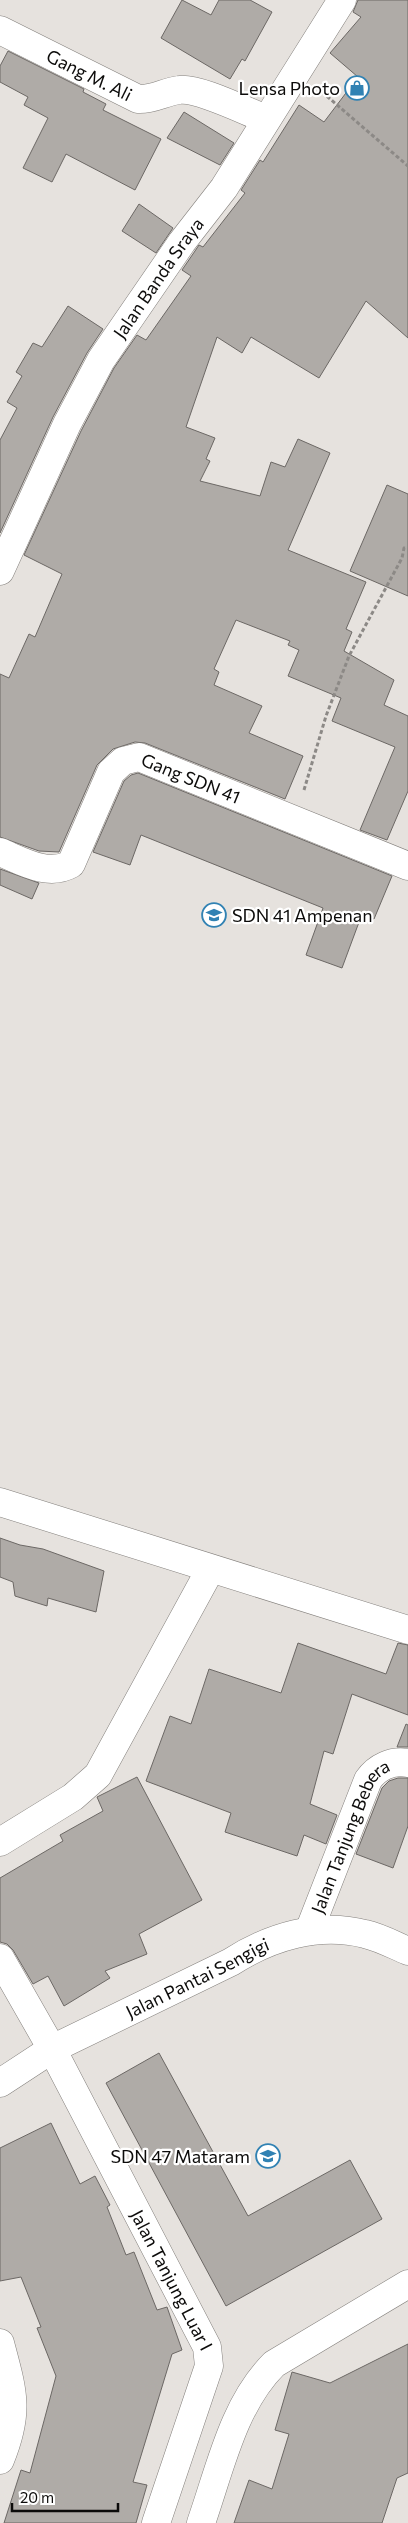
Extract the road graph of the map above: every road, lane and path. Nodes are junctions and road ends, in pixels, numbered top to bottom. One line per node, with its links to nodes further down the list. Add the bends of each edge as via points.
1 (342, 0): 3 (street, Jalan Banda Sraya)
2 (0, 30): 4 (street, Gang M. Ali, via 138,99 180,90 195,92)
3 (298, 72): 4 (street, Jalan Banda Sraya); 5 (path)
4 (266, 119): 7 (street, Jalan Banda Sraya, via 224,188 176,250 101,360 67,424)
5 (408, 166)
6 (408, 549): 8 (path, via 404,548 402,558 349,656 326,716)
7 (1, 566)
8 (295, 822): 9 (street, Gang SDN 41, via 149,760 133,758 118,764 111,772 71,864 63,869 49,870); 10 (street, Gang SDN 41)
9 (0, 852)
10 (408, 866)
11 (0, 1502): 12 (street)
12 (210, 1570): 13 (street); 15 (street, via 98,1775 73,1797)
13 (408, 1630)
14 (408, 1762): 16 (street, Jalan Tanjung Bebera, via 388,1764 368,1780)
15 (0, 1842)
16 (309, 1931): 17 (street, Jalan Pantai Sengigi, via 366,1934); 19 (street, Jalan Pantai Sengigi, via 268,1942)
17 (408, 1951)
18 (0, 1958): 19 (street, Jalan Tanjung Luar I)
19 (52, 2049): 20 (street, Jalan Pantai Sengigi); 24 (street, Jalan Tanjung Luar I, via 207,2347 209,2366)
20 (0, 2083)
21 (408, 2284): 25 (street, via 274,2364 257,2381 243,2405)
22 (0, 2343): 23 (street, via 10,2377 14,2412)
23 (0, 2460)
24 (156, 2523)
25 (201, 2523)

